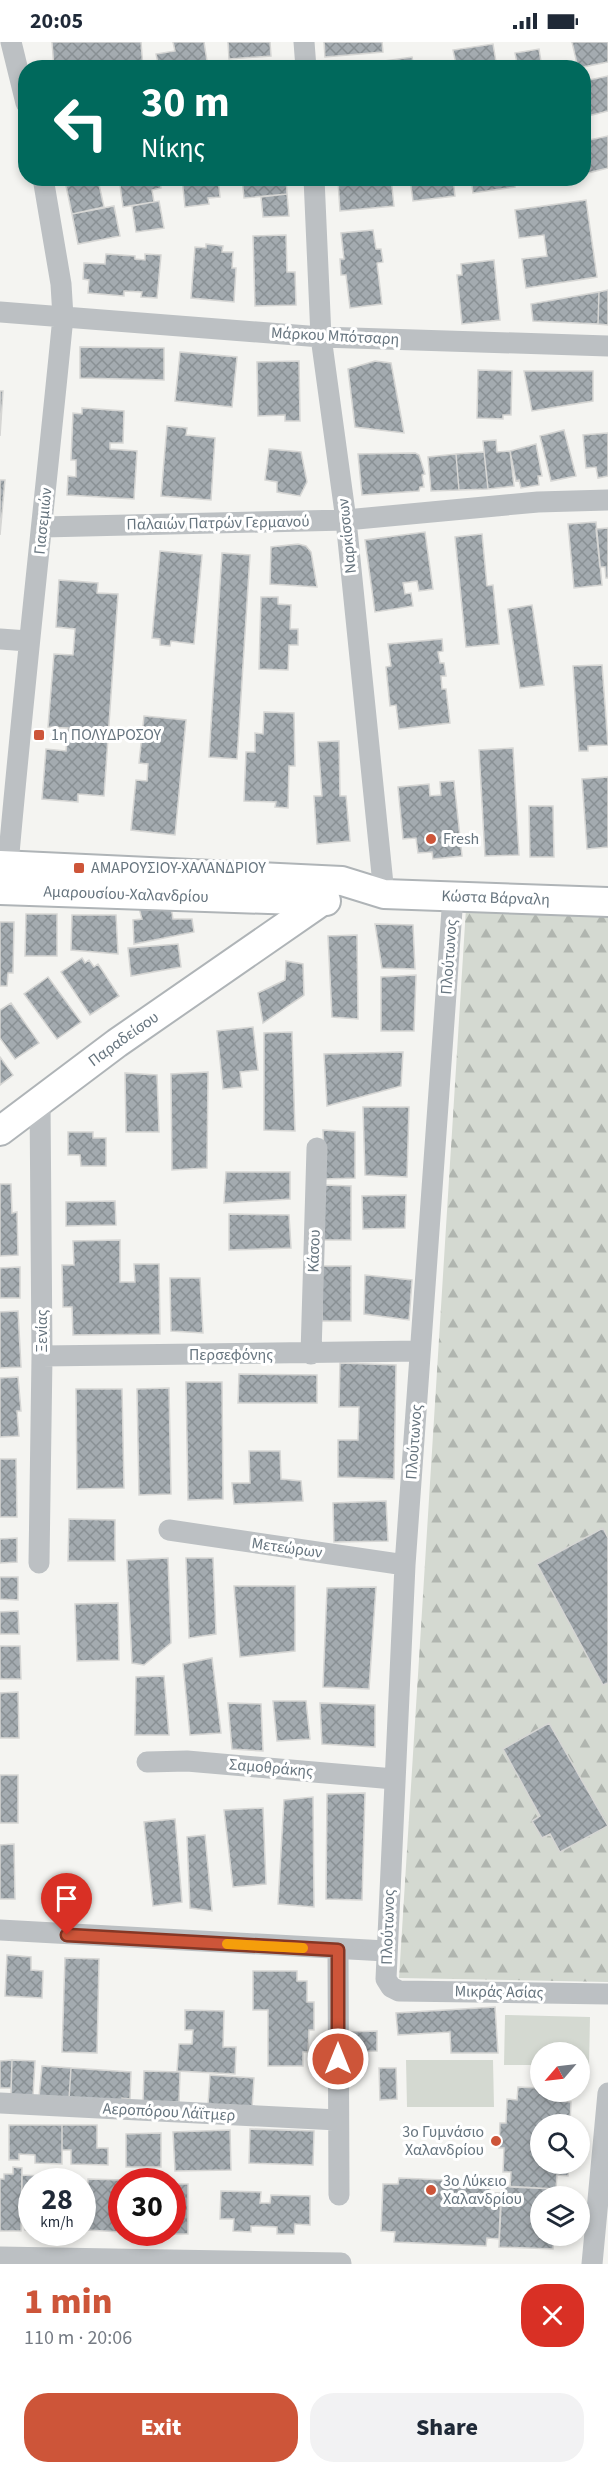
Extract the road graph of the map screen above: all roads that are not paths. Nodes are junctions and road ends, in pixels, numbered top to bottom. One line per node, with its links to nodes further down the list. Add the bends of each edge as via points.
1 (11, 42): 4 (street)
2 (304, 42): 3 (street)
3 (305, 60)
4 (18, 70)
5 (44, 186): 8 (street, Γιασεμιών)
6 (314, 186): 9 (street, Ναρκίσσων)
7 (0, 312): 8 (street, Μάρκου Μπότσαρη)
8 (63, 317): 9 (street, Μάρκου Μπότσαρη); 13 (street, Γιασεμιών)
9 (321, 337): 10 (street, Μάρκου Μπότσαρη); 12 (street, Ναρκίσσων)
10 (608, 346)
11 (608, 500): 12 (street, Παλαιών Πατρών Γερμανού, via 538,502)
12 (346, 520): 13 (street, Παλαιών Πατρών Γερμανού); 18 (street, Ναρκίσσων)
13 (43, 527): 15 (street, Γιασεμιών)
14 (0, 639): 15 (street)
15 (28, 641): 16 (street, Γιασεμιών)
16 (3, 873): 17 (street, Αμαρουσίου-Χαλανδρίου); 20 (street, Αμαρουσίου-Χαλανδρίου)
17 (231, 874): 18 (street, Κώστα Βάρναλη, via 342,881); 20 (street)
18 (384, 894): 19 (street, Κώστα Βάρναλη); 21 (street, Κώστα Βάρναλη, via 363,900)
19 (453, 896): 22 (street, Κώστα Βάρναλη); 27 (street, Πλούτωνος)
20 (251, 897): 21 (street, Κώστα Βάρναλη); 23 (street, via 257,922)
21 (322, 900): 23 (street, Παραδείσου)
22 (608, 902)
23 (250, 951): 24 (street, Παραδείσου)
24 (40, 1099): 25 (street, Παραδείσου); 29 (street, Ξενίας)
25 (0, 1131)
26 (317, 1148): 28 (street, Κάσου)
27 (420, 1351): 28 (street, Περσεφόνης); 32 (street, Πλούτωνος)
28 (311, 1354): 29 (street, Περσεφόνης)
29 (42, 1356): 31 (street, Ξενίας)
30 (169, 1530): 32 (street, Μετεώρων)
31 (39, 1563)
32 (405, 1565): 34 (street, Πλούτωνος)
33 (147, 1762): 34 (street, Σαμοθράκης, via 188,1761)
34 (394, 1779): 37 (street, Πλούτωνος)
35 (0, 1930): 36 (street)
36 (338, 1950): 37 (street); 42 (street)
37 (386, 1951): 38 (street, Πλούτωνος, via 386,1979)
38 (391, 1987): 39 (street, Μικράς Ασίας, via 399,1991)
39 (608, 1994)
40 (608, 2093): 47 (street)
41 (0, 2103): 42 (street, Αεροπόρου Λάϊτμερ)
42 (338, 2120): 43 (street)
43 (339, 2195)
44 (0, 2257): 45 (street)
45 (177, 2262): 46 (street)
46 (341, 2263)
47 (591, 2264)

